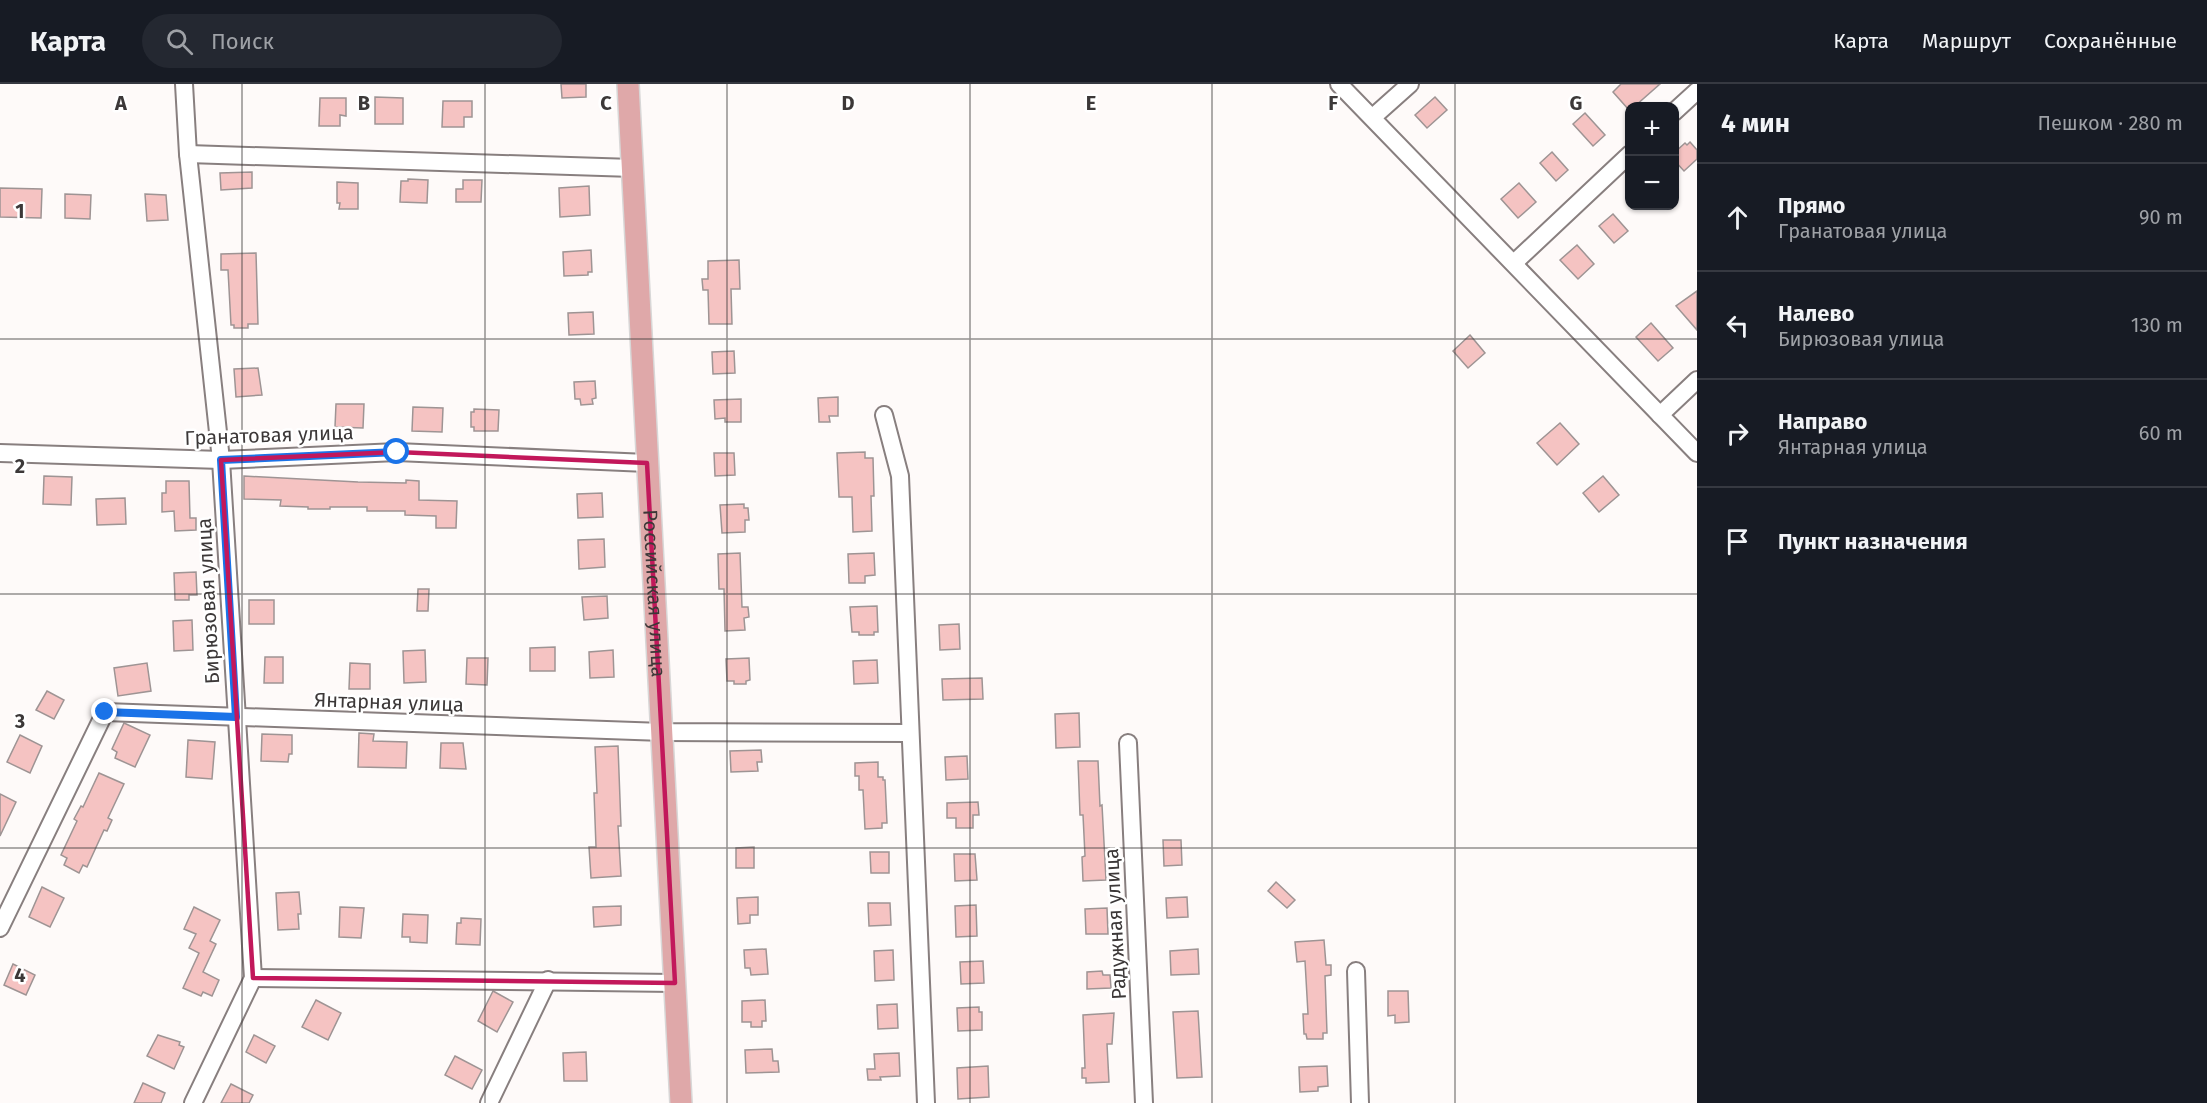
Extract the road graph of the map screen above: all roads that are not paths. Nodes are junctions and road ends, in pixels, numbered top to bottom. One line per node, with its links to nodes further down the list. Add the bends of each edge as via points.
1 (184, 84): 8 (street, Бирюзовая улица)
2 (628, 84): 10 (main road, Российская улица)
3 (1339, 84): 7 (street)
4 (1410, 84): 7 (street)
5 (1697, 91): 6 (street)
6 (1679, 107)
7 (1373, 117): 11 (street)
8 (188, 154): 10 (street); 17 (street, Бирюзовая улица)
9 (1627, 156): 11 (street)
10 (633, 168): 18 (main road, Российская улица)
11 (1514, 263): 14 (street)
12 (1697, 380): 14 (street)
13 (884, 415): 21 (street, via 900,476)
14 (1660, 415): 16 (street)
15 (0, 453): 17 (street, Гранатовая улица)
16 (1697, 453)
17 (221, 460): 18 (street, Гранатовая улица, via 397,452); 19 (street, Бирюзовая улица)
18 (647, 463): 20 (main road, Российская улица)
19 (236, 717): 20 (street, Янтарная улица); 23 (street, Янтарная улица, via 105,712); 25 (street, Бирюзовая улица)
20 (663, 732): 21 (street, Янтарная улица); 27 (main road, Российская улица)
21 (910, 733): 31 (street)
22 (1128, 743): 32 (street, Радужная улица)
23 (0, 928)
24 (1356, 971): 33 (street)
25 (253, 978): 26 (street); 28 (street, Бирюзовая улица)
26 (548, 980): 27 (street); 29 (street)
27 (675, 983): 30 (main road, Российская улица)
28 (194, 1103)
29 (489, 1103)
30 (681, 1103)
31 (926, 1103)
32 (1144, 1103)
33 (1360, 1103)

